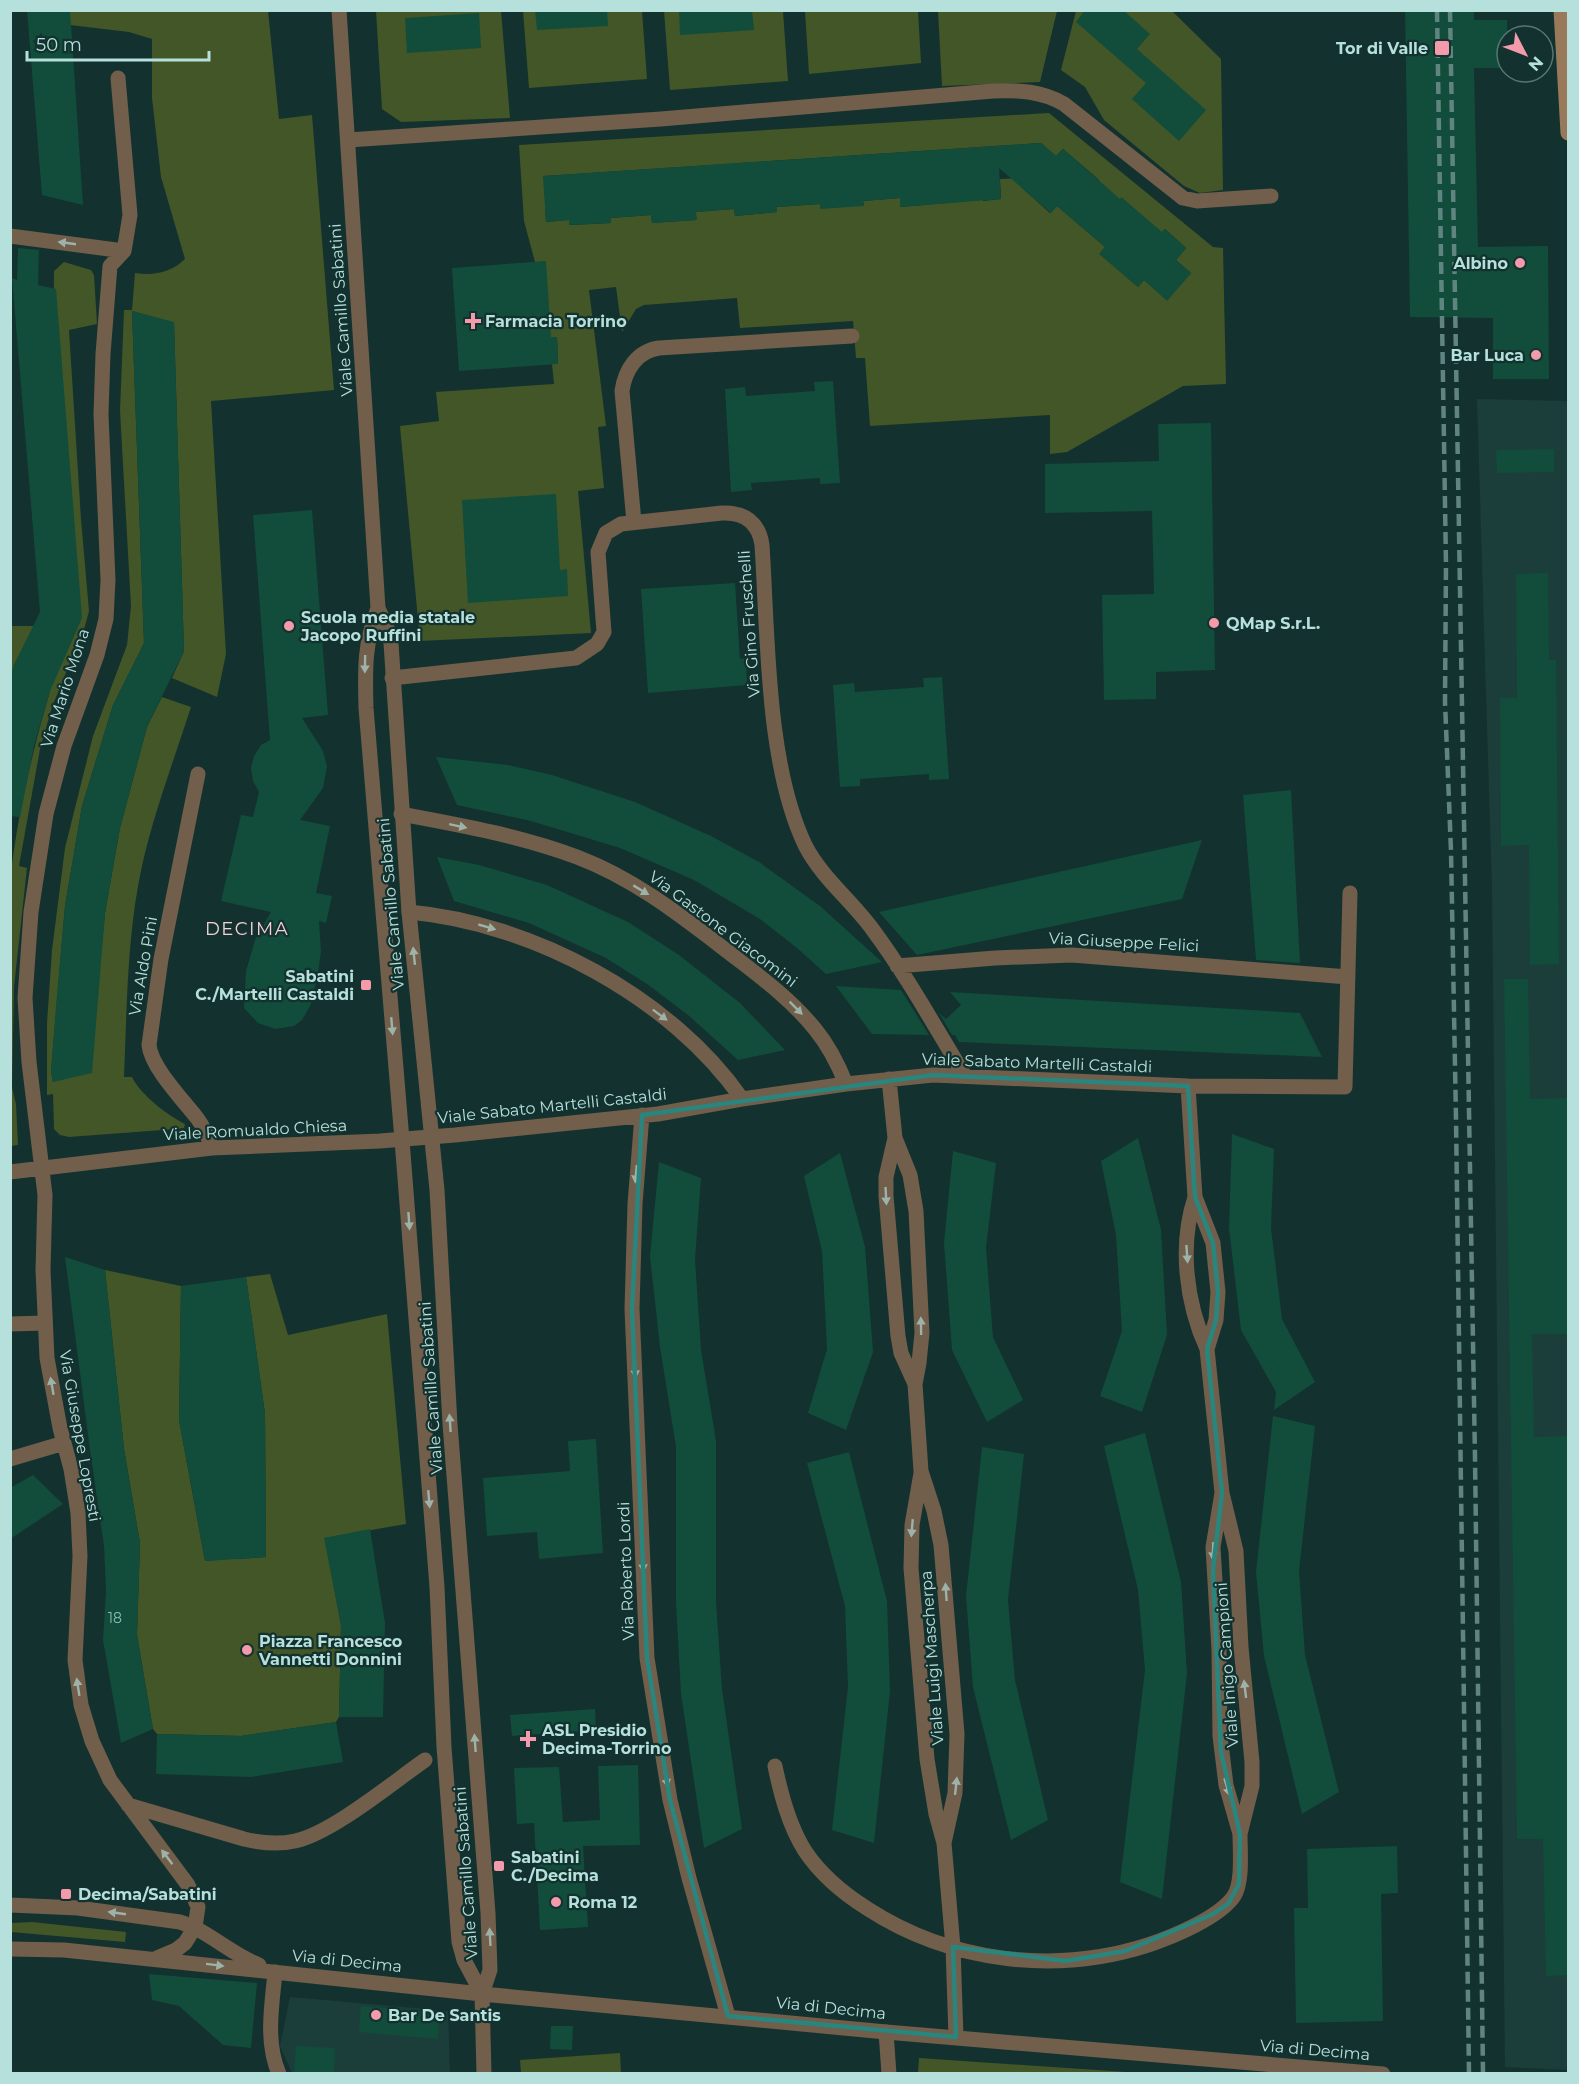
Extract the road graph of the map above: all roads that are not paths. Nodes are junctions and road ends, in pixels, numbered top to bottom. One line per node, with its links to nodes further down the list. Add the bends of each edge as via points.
1 (339, 10): 5 (street, Viale Camillo Sabatini)
2 (1561, 10): 4 (main road)
3 (118, 78): 8 (street, Via Mario Mona, via 130,215)
4 (1569, 133)
5 (348, 140): 6 (street, via 1023,91 1046,95 1064,104 1183,198 1197,201); 11 (street, Viale Camillo Sabatini)
6 (1271, 196)
7 (10, 236): 8 (street, one-way to 7)
8 (124, 251): 29 (street, Via Mario Mona, via 110,266 103,354 106,619 45,814 29,933 27,1036)
9 (852, 336): 10 (street, via 659,348 643,353 626,375 622,391)
10 (634, 522): 12 (street, Via Gino Fruschelli, via 611,529 599,546 604,632 585,654); 17 (street, Via Gino Fruschelli, via 728,513 749,519 759,532 777,743 794,818 806,848 871,927)
11 (378, 608): 12 (street, Viale Camillo Sabatini, via 391,643); 27 (street, Viale Camillo Sabatini, one-way to 27, via 366,650 366,708)
12 (392, 678): 14 (street, Viale Camillo Sabatini)
13 (198, 774): 28 (street, Via Aldo Pini, via 161,959 149,1046 156,1064 198,1119)
14 (401, 814): 16 (street, Viale Camillo Sabatini); 21 (street, Via Gastone Giacomini, one-way to 21, via 548,847 593,864 638,888 711,938 792,1003 828,1046)
15 (1350, 893): 18 (street, Viale Sabato Martelli Castaldi)
16 (409, 912): 23 (street, one-way to 23, via 457,919 504,932 601,976 675,1027 710,1060); 25 (street, Viale Camillo Sabatini, one-way to 16)
17 (897, 966): 18 (street, Via Giuseppe Felici, via 1080,955); 19 (street, Via Gino Fruschelli)
18 (1348, 978): 22 (street, Viale Sabato Martelli Castaldi, via 1345,1087)
19 (965, 1076): 20 (street, Viale Sabato Martelli Castaldi); 22 (street, Viale Sabato Martelli Castaldi)
20 (889, 1079): 21 (street, Viale Sabato Martelli Castaldi); 26 (street, Viale Luigi Mascherpa)
21 (846, 1084): 23 (street, Viale Sabato Martelli Castaldi)
22 (1188, 1086): 31 (street, Viale Inigo Campioni)
23 (742, 1099): 24 (street, Viale Sabato Martelli Castaldi)
24 (642, 1116): 25 (street, Viale Sabato Martelli Castaldi); 52 (street, Via Roberto Lordi, one-way to 52, via 634,1204 632,1309 647,1658 670,1800)
25 (431, 1137): 27 (street, Viale Romualdo Chiesa); 51 (street, Viale Camillo Sabatini, one-way to 25, via 490,1970 490,1938)
26 (895, 1138): 35 (street, Viale Luigi Mascherpa, one-way to 26, via 922,1333 916,1211 910,1175); 35 (street, Viale Luigi Mascherpa, one-way to 35, via 886,1177 887,1206 899,1342)
27 (402, 1140): 28 (street, Viale Romualdo Chiesa); 51 (street, Viale Camillo Sabatini, one-way to 51, via 437,1587 459,1942)
28 (212, 1148): 29 (street, Viale Romualdo Chiesa)
29 (43, 1168): 30 (street, Viale Romualdo Chiesa); 32 (street, Via Giuseppe Lopresti)
30 (10, 1172)
31 (1195, 1197): 34 (street, Viale Inigo Campioni, one-way to 34, via 1187,1225 1186,1251 1191,1301); 34 (street, Viale Inigo Campioni, via 1213,1243 1218,1292 1216,1320)
32 (45, 1323): 33 (street); 36 (street, Via Giuseppe Lopresti, one-way to 32, via 47,1358)
33 (10, 1324)
34 (1207, 1349): 39 (street, Viale Inigo Campioni)
35 (915, 1384): 38 (street, Viale Luigi Mascherpa)
36 (63, 1443): 37 (street); 42 (street, Via Giuseppe Lopresti, one-way to 36, via 95,1749 78,1688 78,1513)
37 (10, 1459)
38 (921, 1470): 44 (street, Viale Luigi Mascherpa, one-way to 44, via 912,1525 911,1568 927,1759); 44 (street, Viale Luigi Mascherpa, one-way to 38, via 955,1793 957,1734 943,1556)
39 (1222, 1494): 43 (street, Viale Inigo Campioni, one-way to 43, via 1213,1547 1220,1736 1226,1785); 43 (street, Viale Inigo Campioni, one-way to 39, via 1253,1774 1236,1551)
40 (425, 1760): 42 (street, via 328,1826 287,1843 263,1844)
41 (775, 1766): 47 (street, via 797,1835 829,1879 890,1922)
42 (128, 1805): 46 (street, Via Giuseppe Lopresti, one-way to 42, via 198,1907 192,1892)
43 (1240, 1834): 47 (street, Viale Inigo Campioni, via 1239,1884 1234,1897 1213,1914 1156,1942 1114,1954 1066,1961 1031,1961)
44 (944, 1843): 47 (street, Viale Luigi Mascherpa)
45 (10, 1905): 46 (street, Via di Decima, one-way to 45, via 98,1910)
46 (195, 1927): 49 (street, via 181,1947); 50 (street, Via di Decima, via 246,1960)
47 (953, 1947): 54 (street, Viale Luigi Mascherpa)
48 (10, 1949): 49 (street, Via di Decima)
49 (157, 1958): 50 (street, Via di Decima, one-way to 50)
50 (275, 1972): 51 (street, Via di Decima); 55 (street, via 270,2036)
51 (482, 1994): 52 (street, Via di Decima); 56 (street)
52 (729, 2016): 53 (street, Via di Decima)
53 (886, 2032): 54 (street, Via di Decima); 57 (street)
54 (956, 2037): 58 (street, Via di Decima)
55 (279, 2073)
56 (484, 2073)
57 (889, 2073)
58 (1383, 2073)

